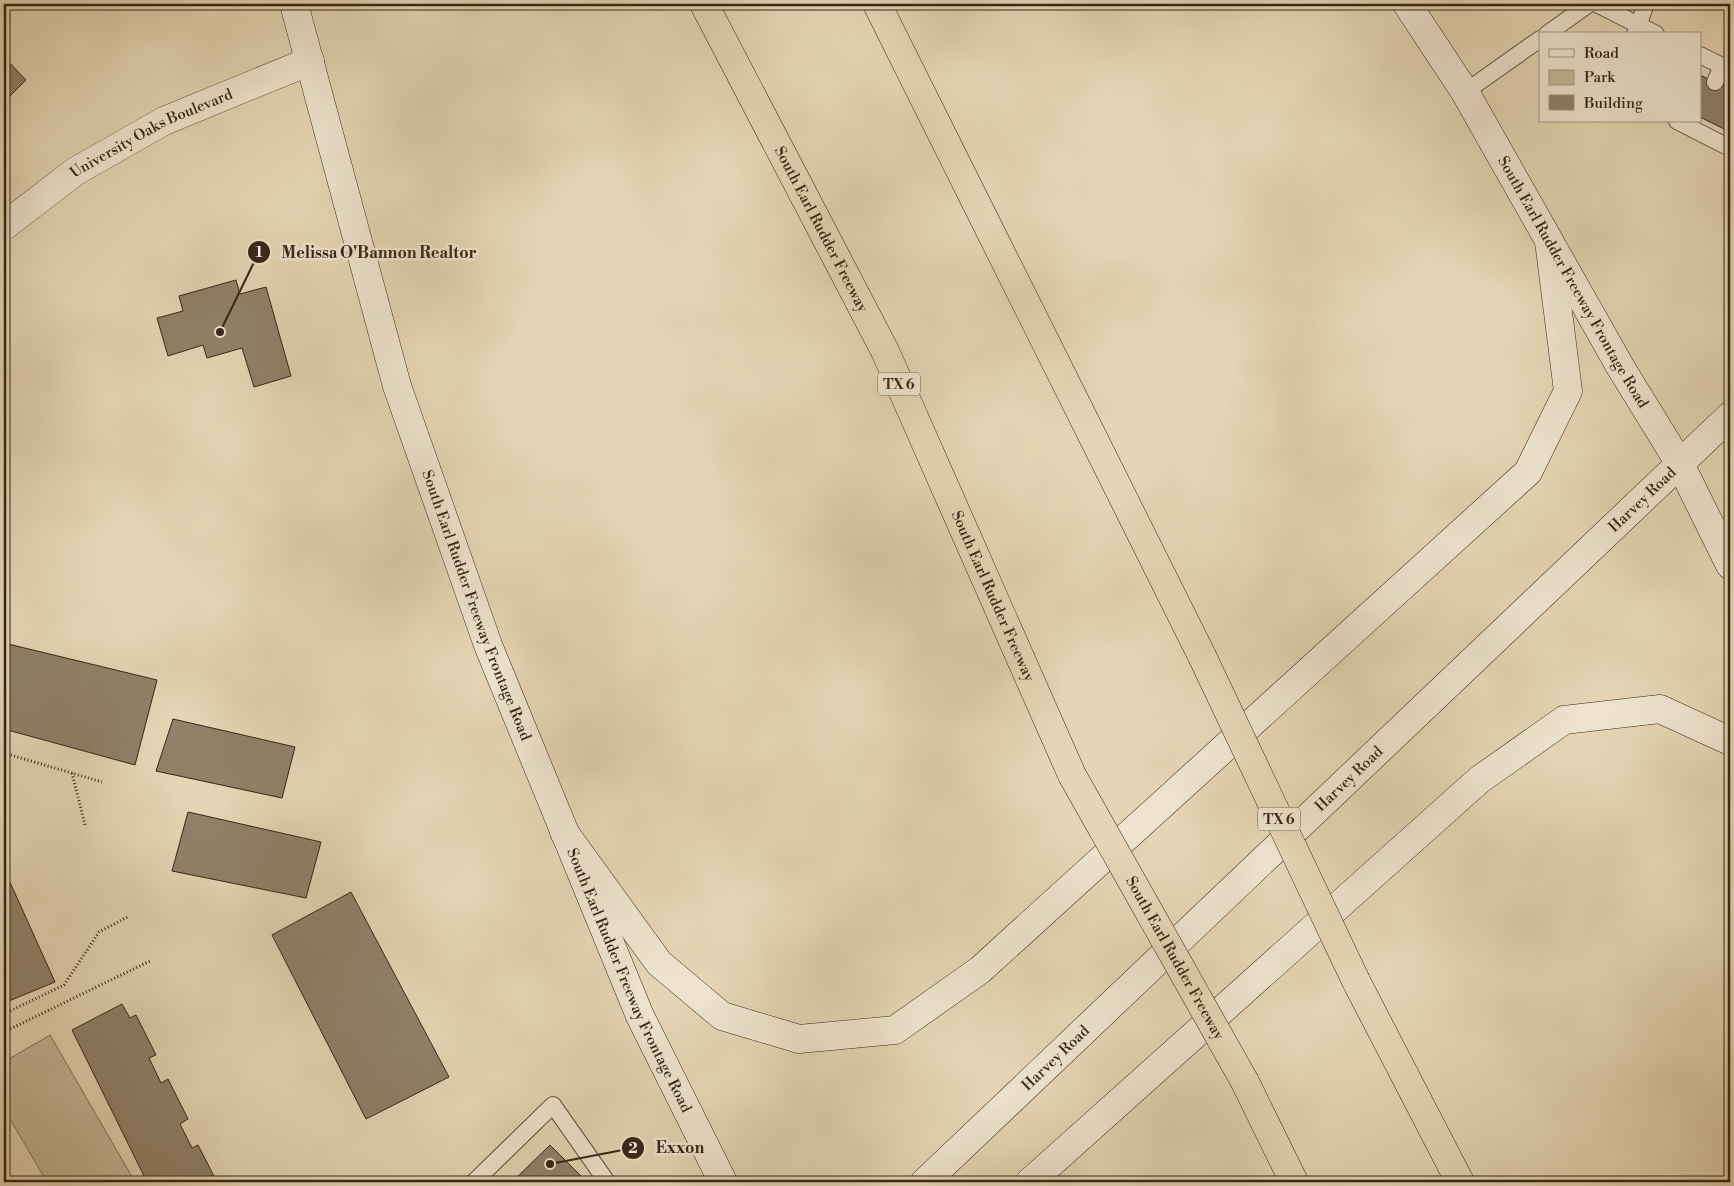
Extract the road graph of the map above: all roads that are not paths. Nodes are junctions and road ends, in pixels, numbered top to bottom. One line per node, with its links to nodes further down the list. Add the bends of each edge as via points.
1 (294, 4): 12 (main road, South Earl Rudder Freeway Frontage Road)
2 (704, 4): 31 (highway, South Earl Rudder Freeway / TX 6, bridge, via 885,351 1072,775 1245,1082)
3 (877, 4): 32 (highway, TX 6, bridge, via 1202,656 1356,981)
4 (1406, 4): 15 (main road, South Earl Rudder Freeway Frontage Road)
5 (1589, 4): 9 (lane)
6 (1597, 4): 8 (lane)
7 (1646, 4): 8 (lane)
8 (1637, 30)
9 (1550, 32)
10 (1537, 46): 15 (lane)
11 (1702, 56): 13 (lane)
12 (310, 61): 19 (main road, University Oaks Boulevard, via 164,121 76,171); 25 (main road, South Earl Rudder Freeway Frontage Road, via 397,386 488,645)
13 (1726, 68): 14 (lane)
14 (1715, 82)
15 (1465, 92): 20 (main road, South Earl Rudder Freeway Frontage Road)
16 (1682, 122): 17 (lane)
17 (1695, 125): 18 (lane)
18 (1730, 148)
19 (4, 226)
20 (1549, 241): 22 (main road, South Earl Rudder Freeway Frontage Road); 25 (main road, via 1568,391 1528,472 980,970 895,1030 799,1040 722,1016 659,963)
21 (1730, 416): 22 (main road, Harvey Road)
22 (1680, 464): 23 (main road, South Earl Rudder Freeway Frontage Road); 29 (main road, Harvey Road)
23 (1730, 565)
24 (1730, 741): 30 (main road, via 1660,709 1564,720 1479,780)
25 (564, 832): 28 (main road, South Earl Rudder Freeway Frontage Road, via 640,1016)
26 (474, 1182): 27 (lane, via 553,1104)
27 (607, 1182)
28 (723, 1182)
29 (924, 1182)
30 (1030, 1182)
31 (1294, 1182)
32 (1460, 1182)

